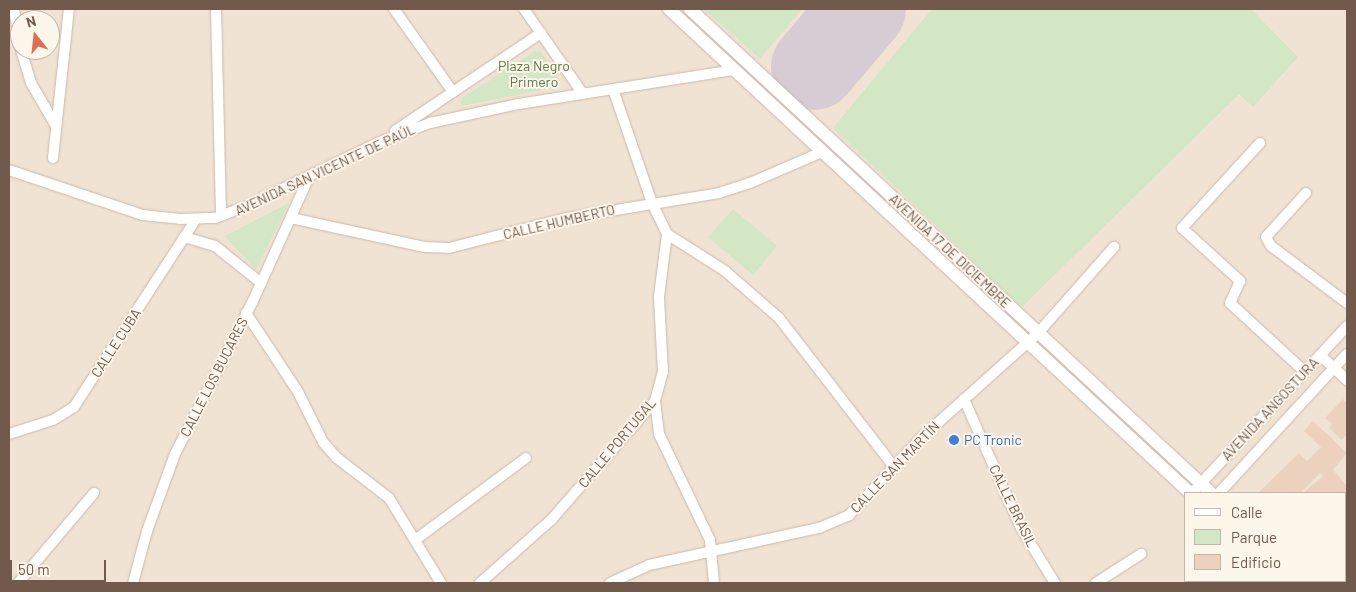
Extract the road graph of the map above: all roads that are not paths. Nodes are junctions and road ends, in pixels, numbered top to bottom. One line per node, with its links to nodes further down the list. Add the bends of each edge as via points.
1 (69, 9): 13 (street)
2 (216, 9): 22 (street)
3 (394, 9): 11 (street)
4 (524, 9): 7 (street)
5 (668, 9): 9 (street, AVENIDA 17 DE DICIEMBRE)
6 (690, 9): 32 (street, AVENIDA 17 DE DICIEMBRE)
7 (541, 33): 11 (street); 12 (street)
8 (25, 60): 13 (street, via 31,83)
9 (734, 70): 10 (street, AVENIDA SAN VICENTE DE PAÚL); 16 (street, AVENIDA 17 DE DICIEMBRE)
10 (613, 89): 12 (street, AVENIDA SAN VICENTE DE PAÚL); 21 (street)
11 (452, 92): 14 (street)
12 (583, 94): 14 (street, AVENIDA SAN VICENTE DE PAÚL, via 461,114)
13 (56, 126): 17 (street)
14 (377, 143): 19 (street, AVENIDA SAN VICENTE DE PAÚL)
15 (1260, 143): 37 (street, via 1182,228 1240,281 1230,303)
16 (822, 152): 21 (street, CALLE HUMBERTO, via 750,184 719,193); 33 (street, AVENIDA 17 DE DICIEMBRE)
17 (53, 158)
18 (9, 170): 24 (street, AVENIDA SAN VICENTE DE PAÚL, via 143,215)
19 (310, 177): 22 (street, AVENIDA SAN VICENTE DE PAÚL); 23 (street, CALLE LOS BUCARES)
20 (1306, 193): 29 (street, via 1266,237 1271,246)
21 (652, 203): 23 (street, CALLE HUMBERTO, via 543,223 440,249); 25 (street)
22 (221, 216): 24 (street, AVENIDA SAN VICENTE DE PAÚL)
23 (291, 218): 28 (street, CALLE LOS BUCARES)
24 (196, 219): 26 (street, CALLE CUBA)
25 (667, 234): 40 (street, CALLE PORTUGAL, via 659,297 663,372); 43 (street, via 725,270 779,318)
26 (184, 237): 28 (street, via 215,246); 41 (street, CALLE CUBA, via 74,407 53,420)
27 (1114, 247): 32 (street, CALLE SAN MARTÍN)
28 (261, 283): 30 (street, CALLE LOS BUCARES)
29 (1347, 303)
30 (246, 313): 47 (street, via 298,392 330,451 390,498); 51 (street, CALLE LOS BUCARES, via 175,454 147,531)
31 (1347, 326): 35 (street, AVENIDA ANGOSTURA)
32 (1038, 333): 33 (street, CALLE SAN MARTÍN); 44 (street, AVENIDA 17 DE DICIEMBRE)
33 (1027, 342): 39 (street, CALLE SAN MARTÍN); 44 (street, AVENIDA 17 DE DICIEMBRE)
34 (1347, 354): 36 (street, AVENIDA ANGOSTURA)
35 (1320, 355): 36 (street); 37 (street, AVENIDA ANGOSTURA)
36 (1334, 368): 38 (street); 45 (street, AVENIDA ANGOSTURA)
37 (1304, 372): 44 (street, AVENIDA ANGOSTURA)
38 (1347, 380)
39 (964, 399): 43 (street, CALLE SAN MARTÍN); 56 (street, CALLE BRASIL, via 1021,528)
40 (655, 401): 48 (street, via 659,434 707,531); 53 (street, CALLE PORTUGAL, via 552,519)
41 (9, 434)
42 (526, 458): 47 (street)
43 (894, 467): 48 (street, CALLE SAN MARTÍN, via 858,508 836,522)
44 (1194, 490)
45 (1220, 492)
46 (94, 493): 50 (street)
47 (415, 540): 52 (street)
48 (712, 551): 54 (street, CALLE SAN MARTÍN, via 640,568); 55 (street)
49 (1141, 554): 57 (street)
50 (18, 583)
51 (133, 583)
52 (441, 583)
53 (482, 583)
54 (610, 583)
55 (714, 583)
56 (1055, 583)
57 (1096, 583)

